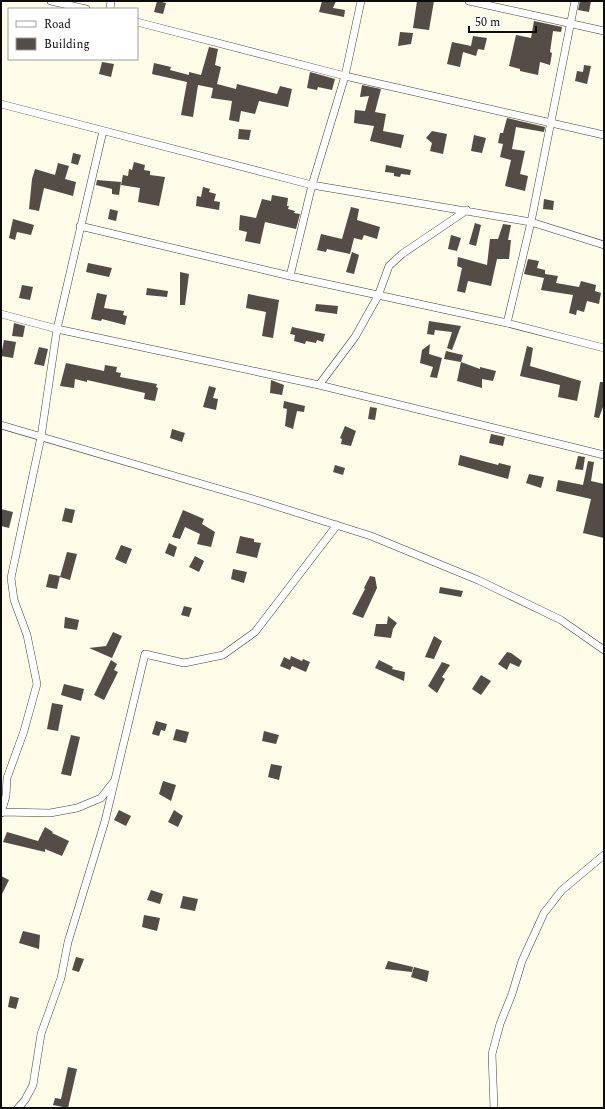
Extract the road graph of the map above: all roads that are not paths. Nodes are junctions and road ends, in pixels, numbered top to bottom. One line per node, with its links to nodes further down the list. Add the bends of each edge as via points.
1 (51, 1): 5 (street)
2 (361, 1): 9 (street)
3 (469, 1): 7 (street)
4 (575, 1): 7 (street)
5 (82, 8)
6 (138, 22): 9 (street)
7 (571, 23): 8 (street); 11 (street)
8 (604, 31)
9 (345, 76): 11 (street); 14 (street)
10 (1, 104): 12 (street)
11 (550, 122): 13 (street); 16 (street)
12 (103, 131): 14 (street); 17 (street)
13 (604, 135)
14 (312, 185): 15 (street); 19 (street)
15 (467, 210): 16 (street); 20 (street, via 402,254 389,266)
16 (530, 222): 18 (street); 22 (street)
17 (80, 226): 19 (street); 23 (street)
18 (604, 245)
19 (290, 276): 20 (street)
20 (378, 296): 22 (street); 25 (street, via 355,337)
21 (1, 314): 23 (street)
22 (507, 323): 24 (street)
23 (57, 329): 25 (street); 27 (street)
24 (604, 348)
25 (319, 385): 28 (street)
26 (1, 425): 27 (street)
27 (41, 437): 29 (street); 32 (street, via 11,578 14,600 27,635 37,684 7,778 6,796)
28 (604, 455)
29 (337, 525): 30 (street, via 371,536 478,580 561,620); 31 (street, via 255,632 223,655 184,663 145,654)
30 (604, 650)
31 (125, 740): 32 (street, via 116,779 101,798 77,808 50,813); 34 (street, via 102,833 68,942 61,978 41,1034 33,1085)
32 (1, 813)
33 (604, 855): 35 (street, via 562,890 544,914 522,962 492,1054)
34 (18, 1108)
35 (494, 1108)

